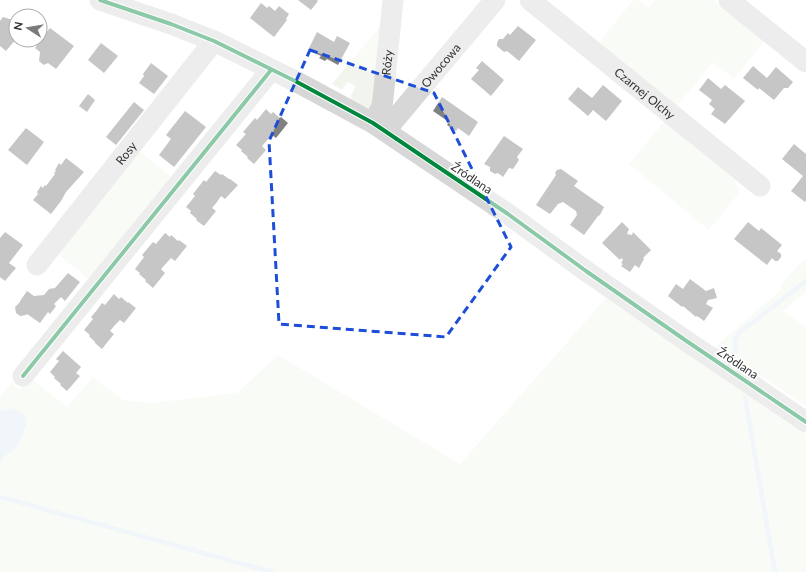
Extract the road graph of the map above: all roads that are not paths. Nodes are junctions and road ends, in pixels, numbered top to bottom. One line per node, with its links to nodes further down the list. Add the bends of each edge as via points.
1 (100, 0): 6 (street, Źródlana, via 171,24)
2 (393, 0): 9 (street, Róży)
3 (495, 0): 9 (street, Owocowa)
4 (530, 0): 10 (street, Czarnej Olchy)
5 (729, 0): 7 (street)
6 (214, 42): 8 (street, Źródlana); 11 (street, Rosy)
7 (806, 62)
8 (271, 70): 9 (street, Źródlana); 12 (street)
9 (379, 127): 13 (street, Źródlana)
10 (760, 186)
11 (37, 265)
12 (23, 376)
13 (806, 422)

